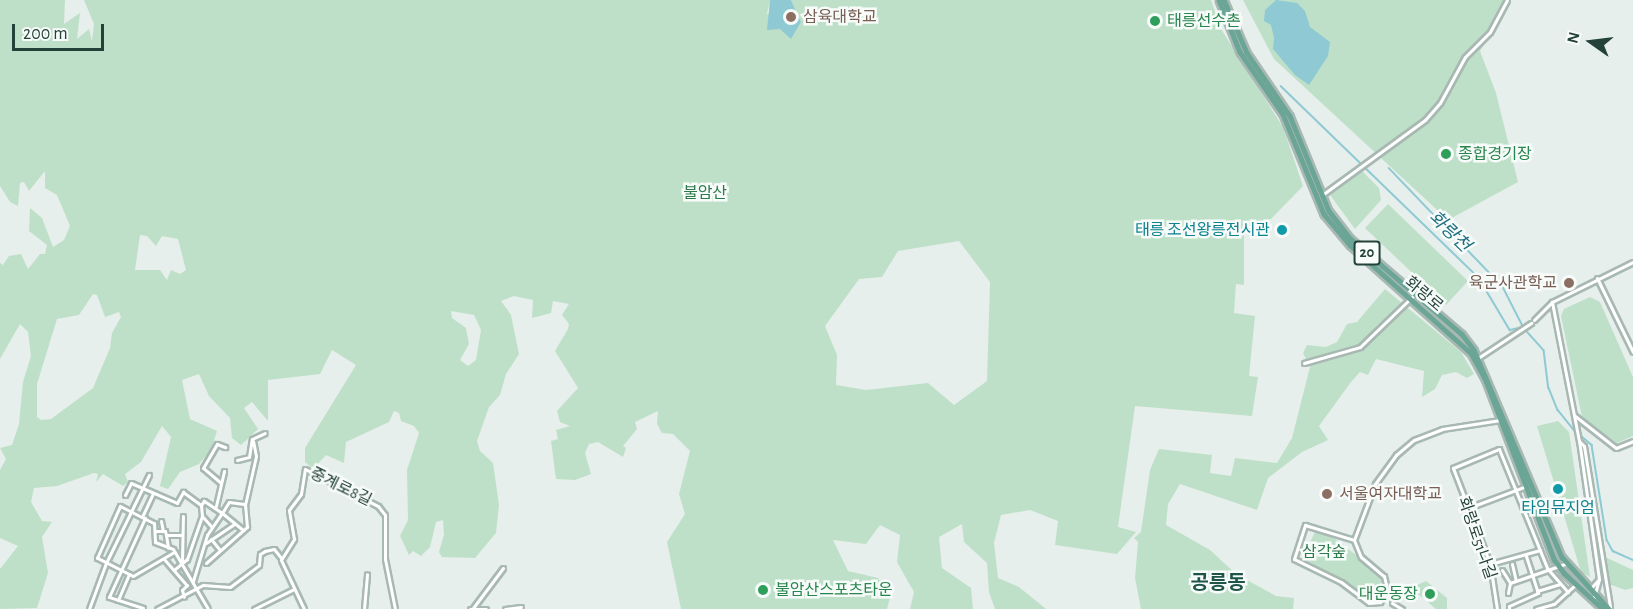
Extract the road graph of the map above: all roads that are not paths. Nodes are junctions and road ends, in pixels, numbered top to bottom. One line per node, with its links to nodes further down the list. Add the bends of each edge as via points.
1 (1219, 0): 4 (main road, 화랑로 / 20, via 1240,52 1283,114)
2 (1224, 0): 4 (main road, 화랑로 / 20, via 1247,52 1290,116)
3 (1507, 0): 4 (street, via 1490,32 1465,57 1440,103 1425,120)
4 (1320, 197): 7 (main road, 화랑로 / 20, via 1351,239)
5 (1633, 262): 6 (street)
6 (1597, 278): 8 (street); 9 (street)
7 (1412, 297): 10 (main road, 화랑로 / 20, via 1462,334); 11 (street, via 1360,347)
8 (1552, 302): 10 (street, via 1518,334); 12 (street)
9 (1633, 352)
10 (1477, 358): 13 (main road, 화랑로 / 20)
11 (1304, 363)
12 (1574, 415): 16 (street); 17 (street, via 1616,448)
13 (1502, 420): 23 (main road, 화랑로 / 20); 45 (street, via 1442,429 1414,440 1396,455 1375,484); 60 (main road, 화랑로 / 20)
14 (265, 433): 15 (street)
15 (253, 441): 19 (street, via 249,457); 29 (street, via 256,456)
16 (1579, 441): 81 (street, via 1599,579); 102 (street, via 1584,446)
17 (1633, 441)
18 (225, 447): 22 (street, via 217,444 203,468)
19 (237, 460)
20 (224, 471): 22 (street)
21 (148, 475): 24 (street)
22 (221, 483): 30 (street)
23 (1523, 484): 25 (street); 62 (main road, 화랑로 / 20)
24 (141, 487): 26 (street); 27 (street, via 131,483); 32 (street)
25 (1515, 490): 31 (street); 31 (street, 화랑로51나길, via 1498,449 1453,468); 50 (street)
26 (153, 493): 28 (street, via 177,503 183,492); 36 (street)
27 (125, 495)
28 (201, 505): 30 (street, via 204,501); 35 (street)
29 (245, 505): 33 (street, via 229,502); 40 (street, via 247,527)
30 (216, 506): 33 (street)
31 (1468, 508): 58 (street, 화랑로51나길)
32 (129, 511): 36 (street); 55 (street); 55 (street, via 120,506 97,558)
33 (222, 513): 38 (street); 39 (street)
34 (183, 516): 43 (street)
35 (202, 516): 39 (street); 56 (street, via 188,559)
36 (144, 518): 41 (street, via 154,523); 63 (street)
37 (161, 521): 42 (street)
38 (234, 524): 40 (street); 44 (street, via 228,532)
39 (211, 526): 46 (street)
40 (243, 530): 49 (street)
41 (154, 531): 42 (street); 47 (street, via 155,542)
42 (164, 533): 43 (street); 47 (street)
43 (181, 535): 48 (street)
44 (211, 539): 46 (street); 49 (street)
45 (1354, 540): 45 (street, via 1305,525 1294,559 1341,582 1369,603 1380,602 1387,589 1384,576 1361,557)
46 (205, 544): 71 (street)
47 (168, 548): 51 (street)
48 (182, 549): 51 (street); 56 (street)
49 (219, 549): 57 (street)
50 (1540, 550): 52 (street); 66 (street)
51 (174, 551): 54 (street); 56 (street)
52 (1526, 555): 58 (street); 69 (street)
53 (281, 558): 75 (street); 77 (street, via 274,549 265,551 260,554 259,565 230,587 203,585); 93 (street, 중계로8길, via 294,539 290,510 301,494 305,469 378,506 385,515 386,559)
54 (164, 559): 64 (street); 67 (street, via 133,576)
55 (106, 563): 63 (street); 86 (street)
56 (182, 563): 64 (street); 71 (street)
57 (206, 563)
58 (1490, 564): 98 (street, 화랑로51나길)
59 (1512, 564): 70 (street)
60 (1565, 564): 62 (street); 81 (main road, 화랑로 / 20)
61 (503, 568): 94 (street)
62 (1559, 568): 66 (street); 74 (main road, 화랑로 / 20)
63 (121, 570): 67 (street); 83 (street, via 108,597)
64 (174, 570): 82 (street, via 187,585 182,590)
65 (1502, 570): 72 (street)
66 (1549, 571): 69 (street); 73 (street)
67 (129, 574): 83 (street)
68 (367, 574): 92 (street)
69 (1533, 577): 70 (street); 78 (street)
70 (1517, 581): 72 (street); 76 (street)
71 (193, 582): 77 (street)
72 (1510, 583): 79 (street)
73 (1560, 584): 78 (street); 80 (street)
74 (1576, 584): 80 (street); 81 (main road, 화랑로 / 20)
75 (294, 589): 90 (street); 91 (street)
76 (1520, 589)
77 (197, 590): 82 (street); 89 (street)
78 (1537, 591): 99 (street)
79 (1508, 592)
80 (1568, 592): 100 (street, via 1554,604)
81 (1594, 592): 101 (main road, 화랑로 / 20); 102 (main road, 화랑로 / 20)
82 (184, 597): 88 (street)
83 (118, 600): 87 (street)
84 (1392, 603): 97 (street)
85 (521, 607): 96 (street)
86 (89, 609)
87 (143, 609)
88 (157, 609)
89 (208, 609)
90 (254, 609)
91 (304, 609)
92 (364, 609)
93 (395, 609)
94 (472, 609): 95 (street)
95 (486, 609)
96 (505, 609)
97 (1402, 609)
98 (1497, 609)
99 (1509, 609)
100 (1536, 609)
101 (1603, 609)
102 (1609, 609)

